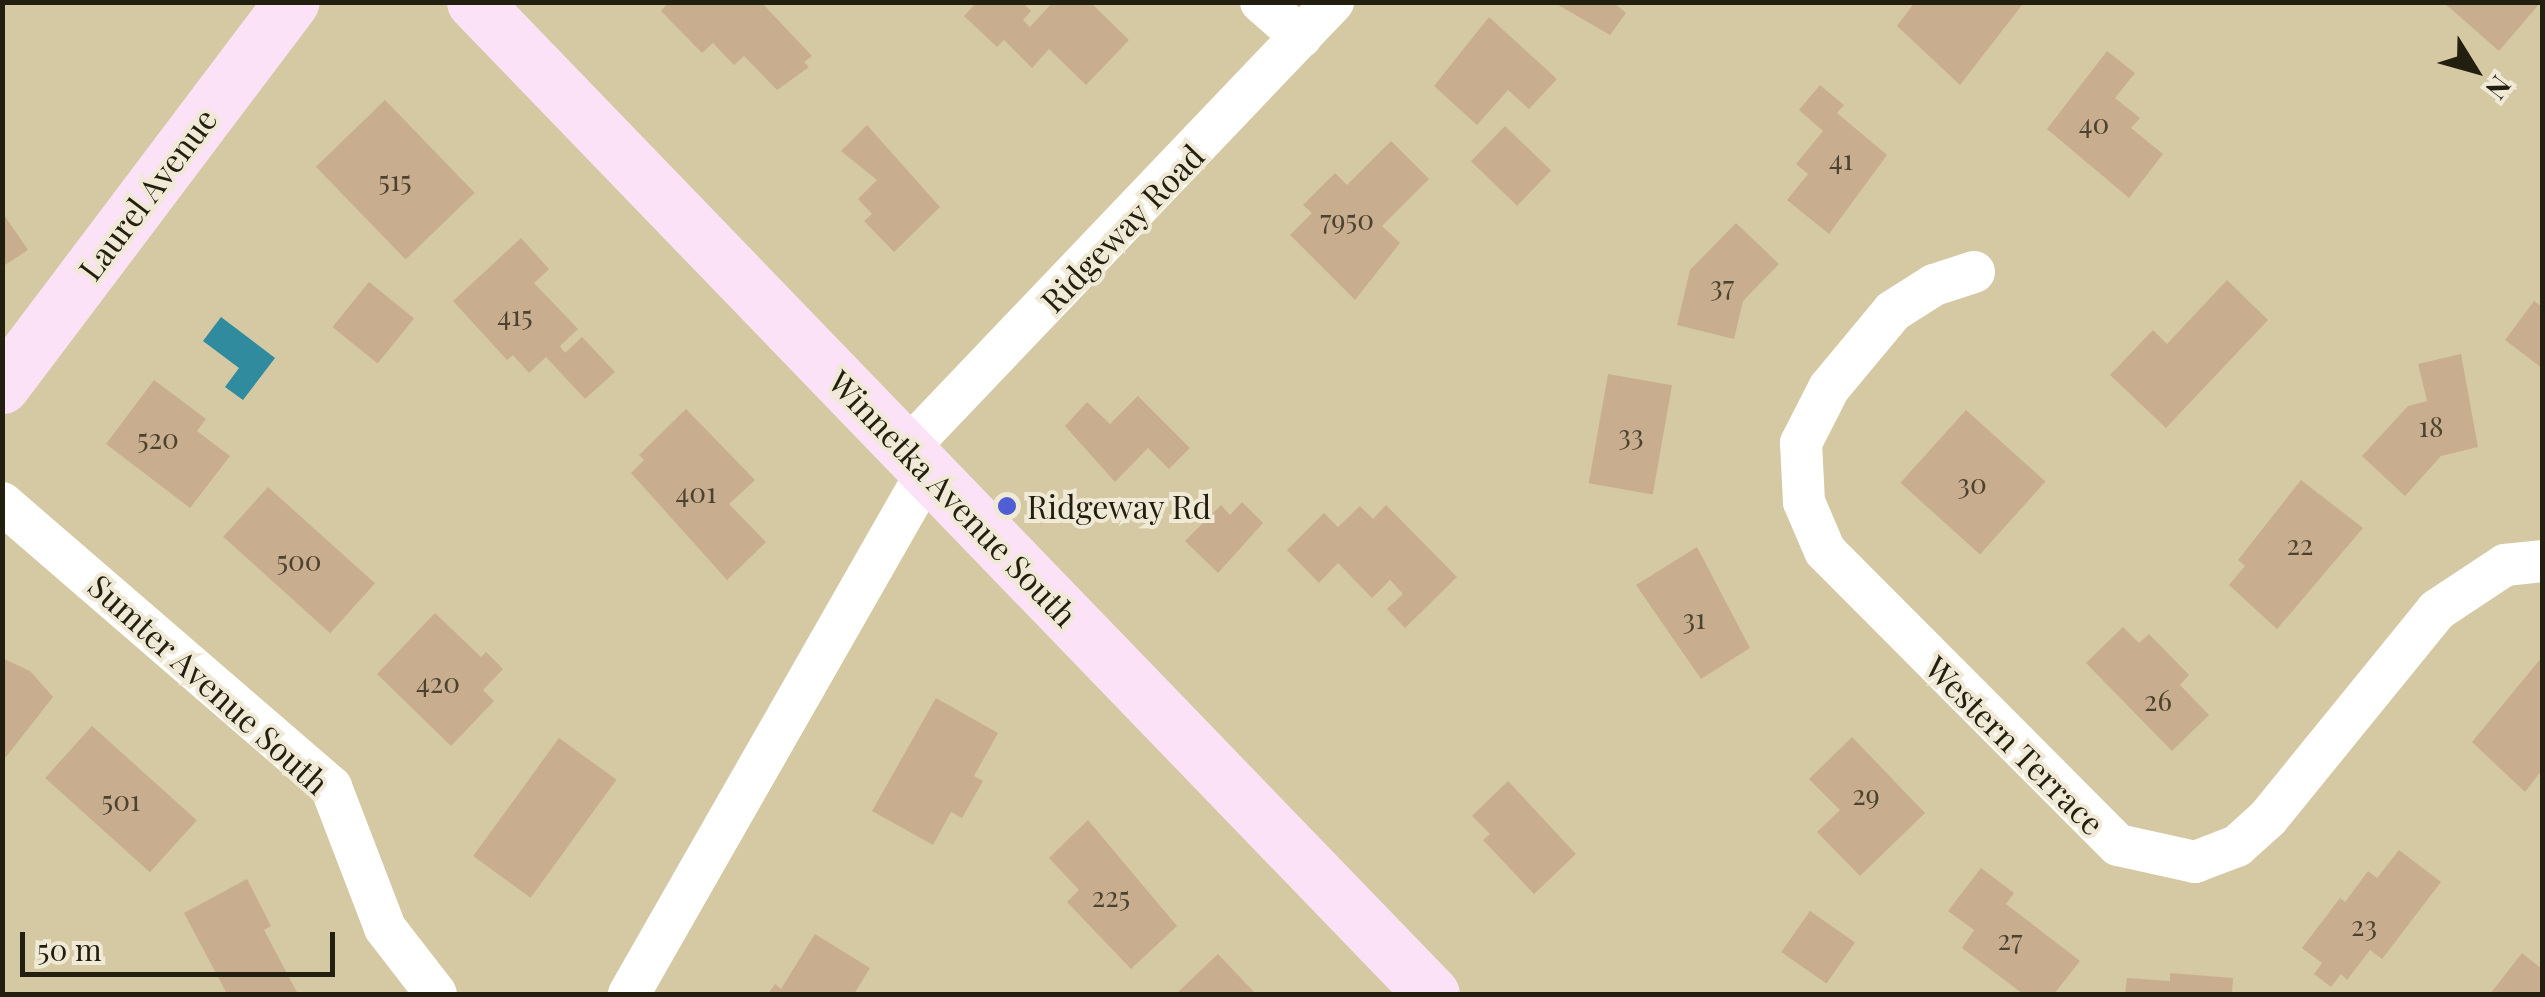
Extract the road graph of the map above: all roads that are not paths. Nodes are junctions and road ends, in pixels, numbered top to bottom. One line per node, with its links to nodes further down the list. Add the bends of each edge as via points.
1 (291, 2): 7 (street, Laurel Avenue)
2 (474, 2): 8 (street, Winnetka Avenue South)
3 (1261, 2): 5 (street)
4 (1333, 2): 5 (street, Ridgeway Road)
5 (1301, 37): 8 (street, Ridgeway Road)
6 (1974, 272): 10 (street, Western Terrace, via 1934,285 1893,311 1829,388 1801,443 1804,502 1825,551 2118,845 2195,862 2237,846 2268,818 2437,610 2505,565)
7 (2, 386)
8 (916, 461): 12 (street, Ridgeway Road); 13 (street, Winnetka Avenue South)
9 (2, 503): 11 (street, Sumter Avenue South, via 331,787 385,928)
10 (2542, 561)
11 (436, 994)
12 (629, 994)
13 (1432, 994)

